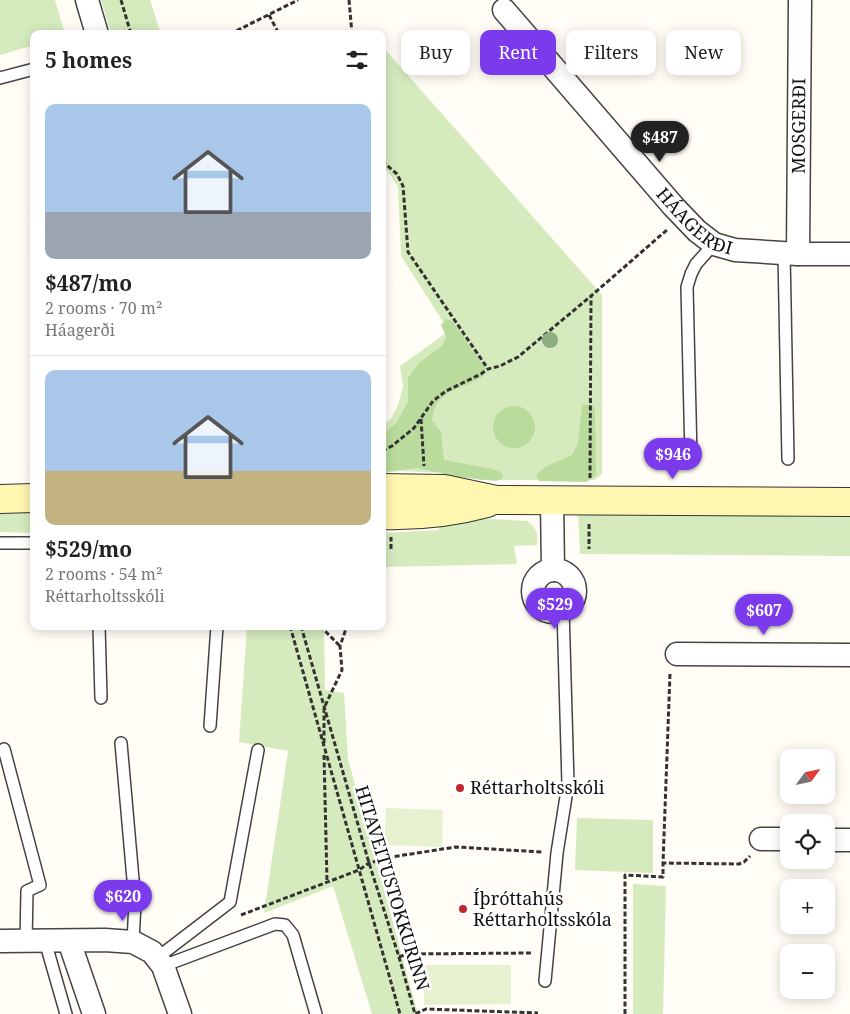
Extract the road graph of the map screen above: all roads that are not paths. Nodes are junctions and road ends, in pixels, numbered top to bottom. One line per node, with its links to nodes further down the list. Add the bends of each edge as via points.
1 (87, 0): 4 (street)
2 (800, 0): 8 (street, MOSGERÐI)
3 (504, 10): 7 (street, HÁAGERÐI, via 682,216)
4 (96, 30)
5 (30, 70): 6 (lane)
6 (0, 78)
7 (714, 244): 8 (street, HÁAGERÐI, via 735,250); 10 (lane, via 696,264 687,287)
8 (791, 253): 9 (street, HÁAGERÐI); 11 (lane)
9 (850, 254)
10 (690, 457)
11 (788, 459)
12 (386, 488): 15 (street, via 444,489)
13 (30, 498): 14 (street)
14 (0, 499)
15 (496, 500): 16 (street); 18 (street, via 465,509)
16 (552, 500): 17 (street); 21 (street)
17 (850, 502)
18 (386, 515)
19 (0, 543): 20 (lane)
20 (30, 543)
21 (553, 570): 22 (street, via 566,574 574,585 573,599); 22 (street, via 536,580 533,593 538,605 544,609)
22 (564, 609): 41 (lane, via 568,784 557,853)
23 (99, 630): 27 (lane)
24 (217, 630): 28 (lane)
25 (677, 654): 26 (street)
26 (850, 655)
27 (101, 698)
28 (210, 726)
29 (121, 743): 39 (lane, via 134,902)
30 (4, 749): 37 (lane, via 40,885 27,891)
31 (258, 750): 40 (lane, via 230,902)
32 (761, 839): 33 (street)
33 (780, 839)
34 (835, 840): 35 (street)
35 (850, 840)
36 (0, 941): 37 (street)
37 (35, 941): 38 (street); 42 (lane)
38 (69, 941): 39 (street); 43 (street)
39 (133, 942): 40 (street, via 152,952)
40 (160, 962): 44 (street); 45 (lane, via 275,924 285,925 293,935)
41 (545, 981)
42 (66, 1014)
43 (94, 1014)
44 (180, 1014)
45 (316, 1014)

